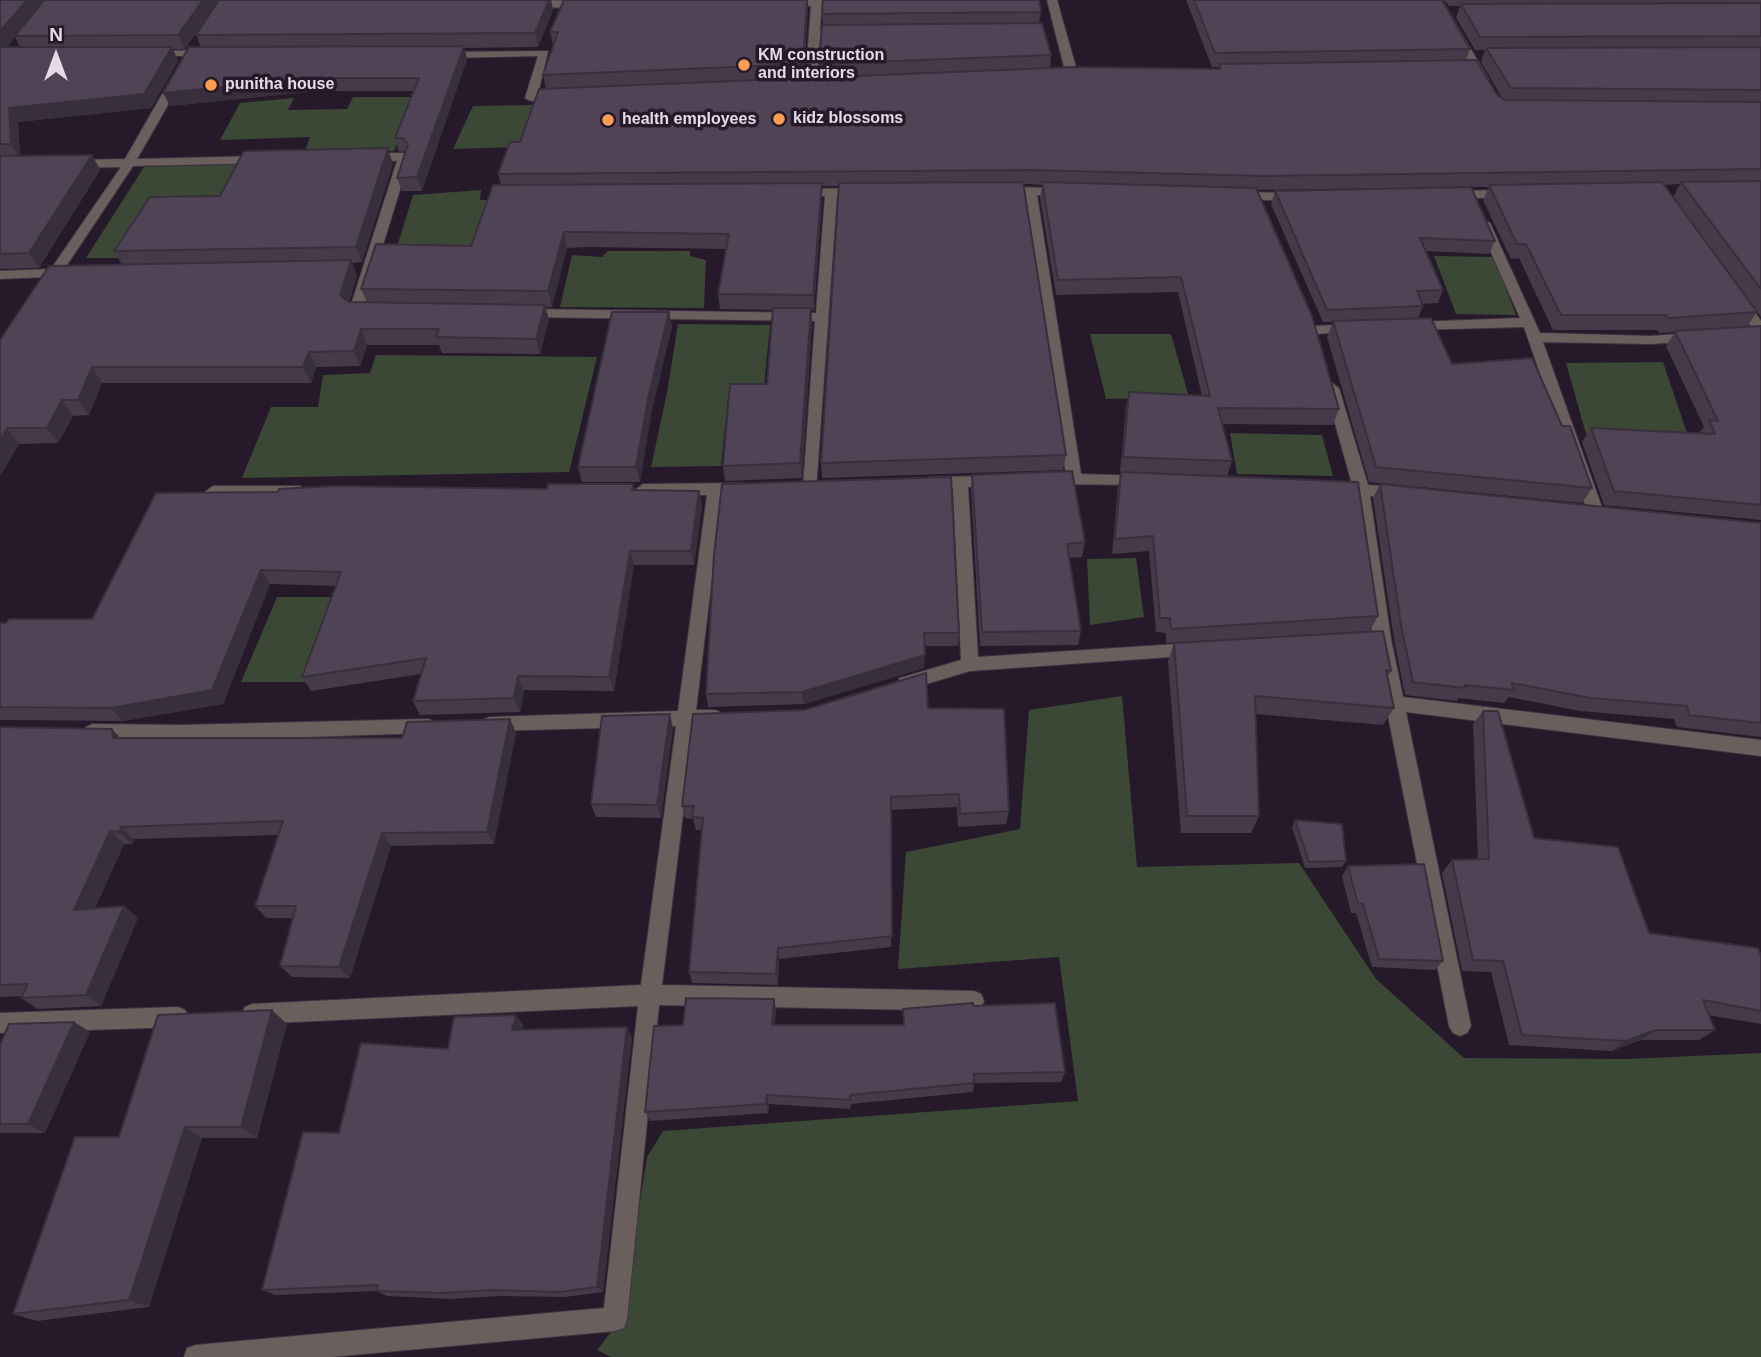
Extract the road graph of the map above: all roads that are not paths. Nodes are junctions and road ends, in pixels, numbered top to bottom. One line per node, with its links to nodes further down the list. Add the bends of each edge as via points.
1 (541, 0): 5 (street, via 539,5)
2 (1052, 0): 12 (street)
3 (1437, 0): 8 (street)
4 (817, 2): 7 (street); 13 (street)
5 (564, 4): 6 (street); 10 (street)
6 (592, 4)
7 (774, 4)
8 (1443, 12): 9 (street); 21 (street)
9 (1457, 12)
10 (559, 17)
11 (1046, 32): 12 (street)
12 (1060, 32): 27 (street)
13 (814, 34): 14 (street); 30 (street)
14 (855, 34)
15 (549, 41): 18 (street)
16 (195, 48): 17 (street); 19 (street); 35 (street)
17 (219, 53)
18 (544, 53): 20 (street); 32 (street, via 531,98)
19 (139, 54)
20 (436, 55)
21 (1469, 56): 22 (street); 24 (street)
22 (1483, 56)
23 (1463, 68): 24 (street)
24 (1477, 68): 31 (street)
25 (1100, 74): 27 (street)
26 (1058, 75): 27 (street)
27 (1072, 75)
28 (824, 85): 30 (street)
29 (797, 86): 30 (street)
30 (811, 86)
31 (1488, 88)
32 (573, 96)
33 (349, 158): 53 (street, via 404,157 361,269 356,311)
34 (280, 160): 35 (street)
35 (129, 163): 36 (street); 48 (street)
36 (64, 164)
37 (990, 191): 38 (street)
38 (1030, 191): 41 (street); 64 (street)
39 (831, 192): 40 (street); 42 (street); 55 (street)
40 (870, 192)
41 (1070, 192)
42 (790, 193)
43 (1524, 194): 45 (street)
44 (1432, 195): 45 (street)
45 (1472, 195): 56 (street)
46 (1219, 196): 47 (street, via 1262,203)
47 (1312, 196)
48 (56, 272): 49 (street); 50 (street); 52 (street)
49 (83, 272)
50 (0, 275)
51 (1731, 288): 60 (street)
52 (42, 293)
53 (383, 312)
54 (507, 313): 55 (street)
55 (822, 317): 70 (street)
56 (1529, 322): 57 (street); 62 (street)
57 (1395, 327)
58 (1369, 328): 59 (street)
59 (1315, 330)
60 (1756, 333)
61 (1706, 336): 62 (street, via 1650,340)
62 (1534, 337): 79 (street)
63 (1327, 369): 73 (street)
64 (1074, 478): 65 (street); 67 (street)
65 (1036, 479)
66 (1011, 480): 68 (street)
67 (1156, 481)
68 (960, 482): 69 (street); 81 (street)
69 (920, 483)
70 (811, 487)
71 (1320, 487): 73 (street)
72 (756, 489): 74 (street)
73 (1361, 489): 78 (street); 83 (street, via 1375,639)
74 (715, 490): 75 (street); 85 (street)
75 (631, 491)
76 (212, 492): 77 (street)
77 (310, 492)
78 (1417, 495)
79 (1596, 513)
80 (1217, 649): 81 (street)
81 (970, 664): 82 (street)
82 (894, 687)
83 (1396, 704): 89 (street); 95 (street)
84 (726, 716): 85 (street)
85 (687, 718): 86 (street); 90 (street)
86 (469, 724)
87 (441, 725): 88 (street, via 182,733)
88 (70, 731)
89 (1761, 748)
90 (650, 995): 91 (street); 92 (street); 96 (street, via 615,1319)
91 (974, 1000)
92 (234, 1015)
93 (193, 1017): 94 (street)
94 (0, 1023)
95 (1460, 1026)
96 (196, 1357)

